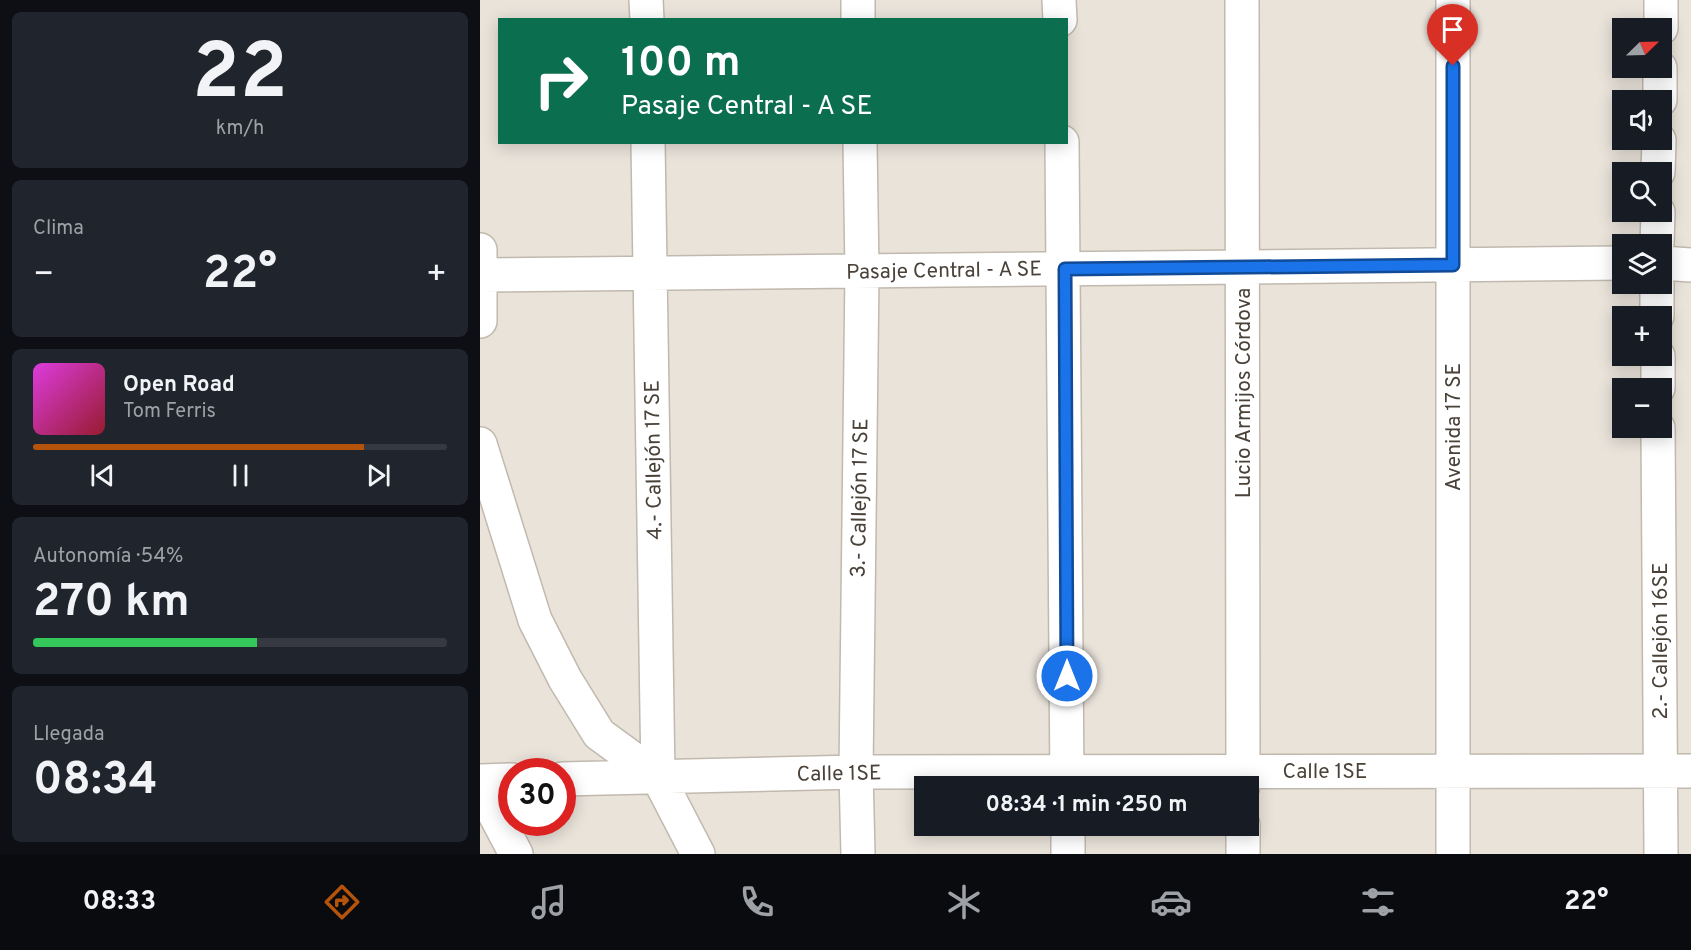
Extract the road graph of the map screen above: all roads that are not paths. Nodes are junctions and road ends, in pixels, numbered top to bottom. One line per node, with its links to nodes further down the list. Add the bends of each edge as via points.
1 (646, 0): 7 (street)
2 (858, 0): 8 (street)
3 (1059, 0): 9 (street)
4 (1242, 0): 19 (street, Lucio Armijos Córdova)
5 (1454, 0): 16 (street, Avenida 17 SE)
6 (1662, 0): 10 (street)
7 (646, 18)
8 (858, 18)
9 (1060, 18)
10 (1661, 18)
11 (648, 144): 22 (street, 4.- Callejón 17 SE)
12 (860, 144): 21 (street, 3.- Callejón 17 SE)
13 (1062, 144): 20 (street)
14 (1612, 263): 16 (street, Pasaje Central - A SE)
15 (1672, 264): 17 (street)
16 (1453, 265): 19 (street, Pasaje Central - A SE); 27 (street, Avenida 17 SE)
17 (1691, 265)
18 (480, 267): 22 (street, Pasaje Central - A SE); 23 (street)
19 (1242, 267): 20 (street, Pasaje Central - A SE); 31 (street, Lucio Armijos Córdova)
20 (1065, 269): 21 (street, Pasaje Central - A SE); 30 (street)
21 (862, 271): 22 (street, Pasaje Central - A SE); 28 (street, 3.- Callejón 17 SE)
22 (649, 273): 32 (street, 4.- Callejón 17 SE)
23 (480, 321)
24 (1659, 438): 26 (street, 2.- Callejón 16SE)
25 (480, 444): 32 (street, via 536,620 565,679 599,734)
26 (1676, 770): 27 (street, Calle 1SE); 46 (street, 2.- Callejón 16SE)
27 (1453, 771): 33 (street, Calle 1SE); 45 (street, Avenida 17 SE)
28 (856, 772): 29 (street, Calle 1SE); 32 (street, Calle 1SE); 42 (street, 3.- Callejón 17 SE)
29 (977, 776)
30 (1067, 776)
31 (1243, 776)
32 (658, 777): 34 (street, Calle 1SE); 41 (street)
33 (1259, 777)
34 (576, 779)
35 (498, 780): 36 (street)
36 (480, 781)
37 (480, 786): 40 (street)
38 (1068, 836): 43 (street)
39 (1243, 836): 44 (street)
40 (516, 854)
41 (698, 854)
42 (858, 854)
43 (1068, 854)
44 (1243, 854)
45 (1454, 854)
46 (1661, 854)

